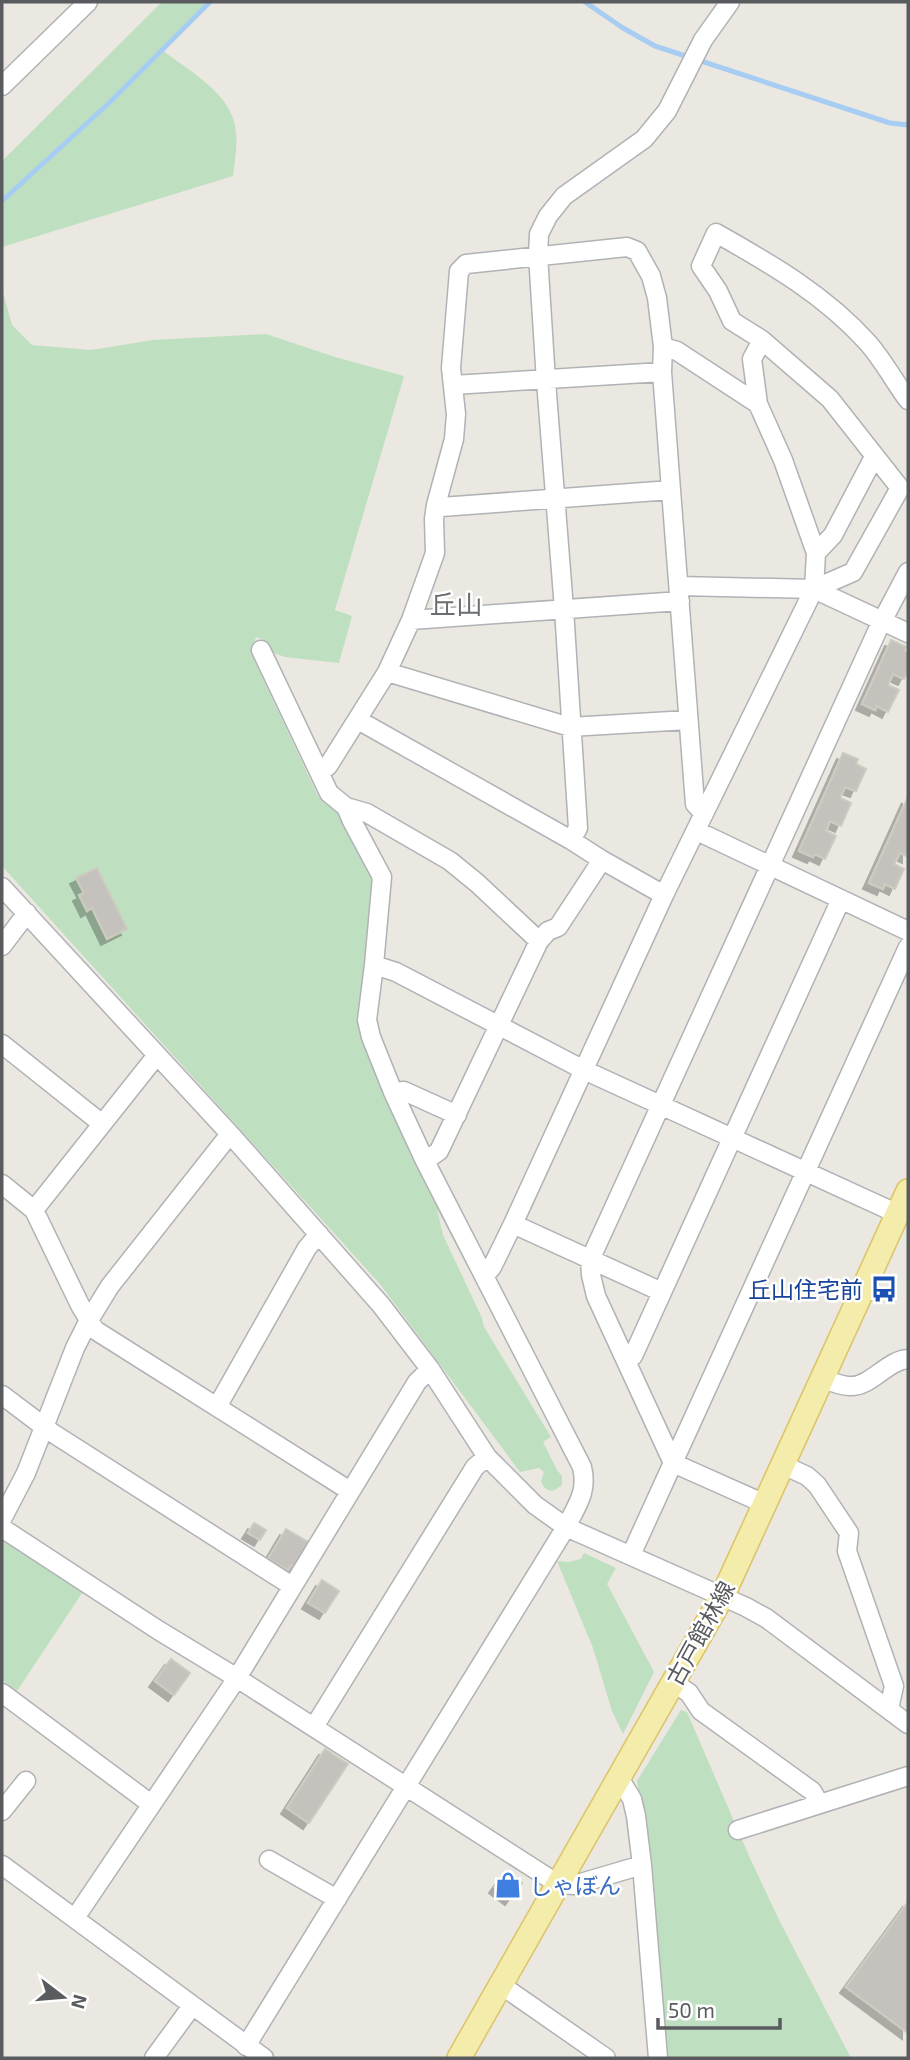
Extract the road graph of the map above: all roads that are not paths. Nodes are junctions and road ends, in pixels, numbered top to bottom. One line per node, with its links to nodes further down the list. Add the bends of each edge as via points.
1 (89, 2): 3 (street)
2 (730, 2): 4 (street, via 694,57 667,111 644,139 564,196 539,234)
3 (2, 86)
4 (538, 255): 6 (street, via 627,247 637,251 651,275); 8 (street); 9 (street, via 466,264 459,271)
5 (762, 340): 10 (street, via 732,321 701,266 716,233 771,263 836,310 869,344); 11 (street, via 752,359); 12 (street, via 830,399)
6 (663, 347): 7 (street); 11 (street, via 677,351)
7 (662, 372): 8 (street); 13 (street)
8 (546, 381): 9 (street); 14 (street)
9 (453, 385): 15 (street, via 454,439)
10 (908, 400)
11 (758, 404): 16 (street)
12 (874, 457): 16 (street, via 834,534); 18 (street, via 900,488 853,572)
13 (670, 490): 14 (street); 19 (street)
14 (555, 499): 15 (street); 20 (street)
15 (436, 505): 21 (street, via 435,553)
16 (816, 553): 18 (street)
17 (908, 572): 22 (street)
18 (814, 589): 19 (street); 22 (street); 31 (street)
19 (679, 594): 20 (street); 27 (street)
20 (564, 609): 21 (street); 28 (street)
21 (411, 620): 25 (street)
22 (882, 621): 23 (street); 34 (street)
23 (908, 633)
24 (261, 650): 29 (street)
25 (387, 672): 26 (street); 28 (street)
26 (358, 720): 29 (street); 32 (street)
27 (688, 720): 28 (street); 31 (street)
28 (570, 727): 32 (street, via 578,828)
29 (320, 772): 30 (street, via 329,793)
30 (346, 807): 40 (street, via 367,813 450,861); 43 (street, via 382,877)
31 (700, 822): 34 (street); 36 (street)
32 (571, 840): 33 (street)
33 (601, 860): 36 (street); 40 (street, via 558,927 548,930)
34 (771, 866): 37 (street); 49 (street)
35 (2, 887): 38 (street)
36 (664, 895): 47 (street)
37 (841, 899): 39 (street); 53 (street)
38 (27, 913): 41 (street); 46 (street)
39 (908, 931)
40 (540, 941): 44 (street)
41 (2, 946)
42 (908, 947): 55 (street)
43 (374, 965): 44 (street); 48 (street, via 368,1027)
44 (499, 1026): 47 (street); 50 (street)
45 (2, 1044): 51 (street)
46 (157, 1055): 51 (street); 52 (street)
47 (584, 1070): 49 (street); 60 (street)
48 (393, 1092): 50 (street, via 404,1091); 54 (street)
49 (661, 1105): 53 (street); 62 (street)
50 (457, 1115): 54 (street, via 439,1151)
51 (101, 1123): 58 (street)
52 (230, 1134): 61 (street); 65 (street, via 110,1286)
53 (732, 1139): 55 (street); 64 (street)
54 (425, 1161): 63 (street)
55 (806, 1172): 59 (street); 74 (street)
56 (2, 1184): 58 (street)
57 (908, 1191): 59 (main road, 古戸館林線)
58 (34, 1210): 65 (street)
59 (898, 1214): 69 (main road, 古戸館林線)
60 (513, 1224): 62 (street); 63 (street)
61 (319, 1234): 68 (street); 71 (street)
62 (590, 1260): 64 (street); 67 (street, via 596,1296)
63 (485, 1275): 79 (street, via 582,1467 583,1493)
64 (662, 1292): 67 (street, via 633,1356)
65 (89, 1320): 71 (street, via 95,1330); 72 (street)
66 (908, 1359): 69 (street, via 899,1359 850,1387)
67 (626, 1360): 74 (street)
68 (430, 1369): 73 (street); 76 (street, via 417,1382)
69 (822, 1379): 75 (main road, 古戸館林線)
70 (2, 1395): 72 (street)
71 (217, 1407): 76 (street)
72 (43, 1427): 78 (street); 82 (street)
73 (487, 1457): 79 (street, via 535,1506); 89 (street, via 475,1467)
74 (673, 1464): 77 (street); 81 (street)
75 (783, 1465): 77 (main road, 古戸館林線); 87 (street, via 817,1485 849,1533 847,1551 894,1686)
76 (350, 1491): 82 (street)
77 (765, 1504): 83 (main road, 古戸館林線)
78 (2, 1519)
79 (566, 1527): 81 (street); 93 (street)
80 (2, 1528): 84 (street)
81 (631, 1555): 83 (street)
82 (292, 1586): 84 (street)
83 (723, 1595): 85 (main road, 古戸館林線); 87 (street, via 766,1618)
84 (236, 1678): 89 (street); 95 (street)
85 (673, 1682): 91 (main road, 古戸館林線); 94 (street, via 701,1711 813,1791)
86 (2, 1693): 95 (street)
87 (889, 1709): 88 (street)
88 (908, 1724)
89 (314, 1727): 93 (street)
90 (908, 1776): 94 (street)
91 (617, 1780): 100 (street, via 632,1798); 101 (main road, 古戸館林線)
92 (26, 1781): 96 (street)
93 (406, 1786): 101 (street); 102 (street)
94 (819, 1803): 97 (street)
95 (151, 1804): 103 (street)
96 (2, 1811)
97 (738, 1830)
98 (269, 1860): 102 (street)
99 (2, 1865): 103 (street)
100 (642, 1865): 101 (street, via 574,1885); 111 (street)
101 (558, 1884): 104 (main road, 古戸館林線)
102 (337, 1899): 106 (street)
103 (75, 1918): 105 (street)
104 (501, 1985): 109 (main road, 古戸館林線); 110 (street)
105 (192, 2006): 106 (street); 107 (street)
106 (246, 2046): 108 (street)
107 (154, 2058)
108 (264, 2058)
109 (459, 2058)
110 (606, 2058)
111 (658, 2058)

